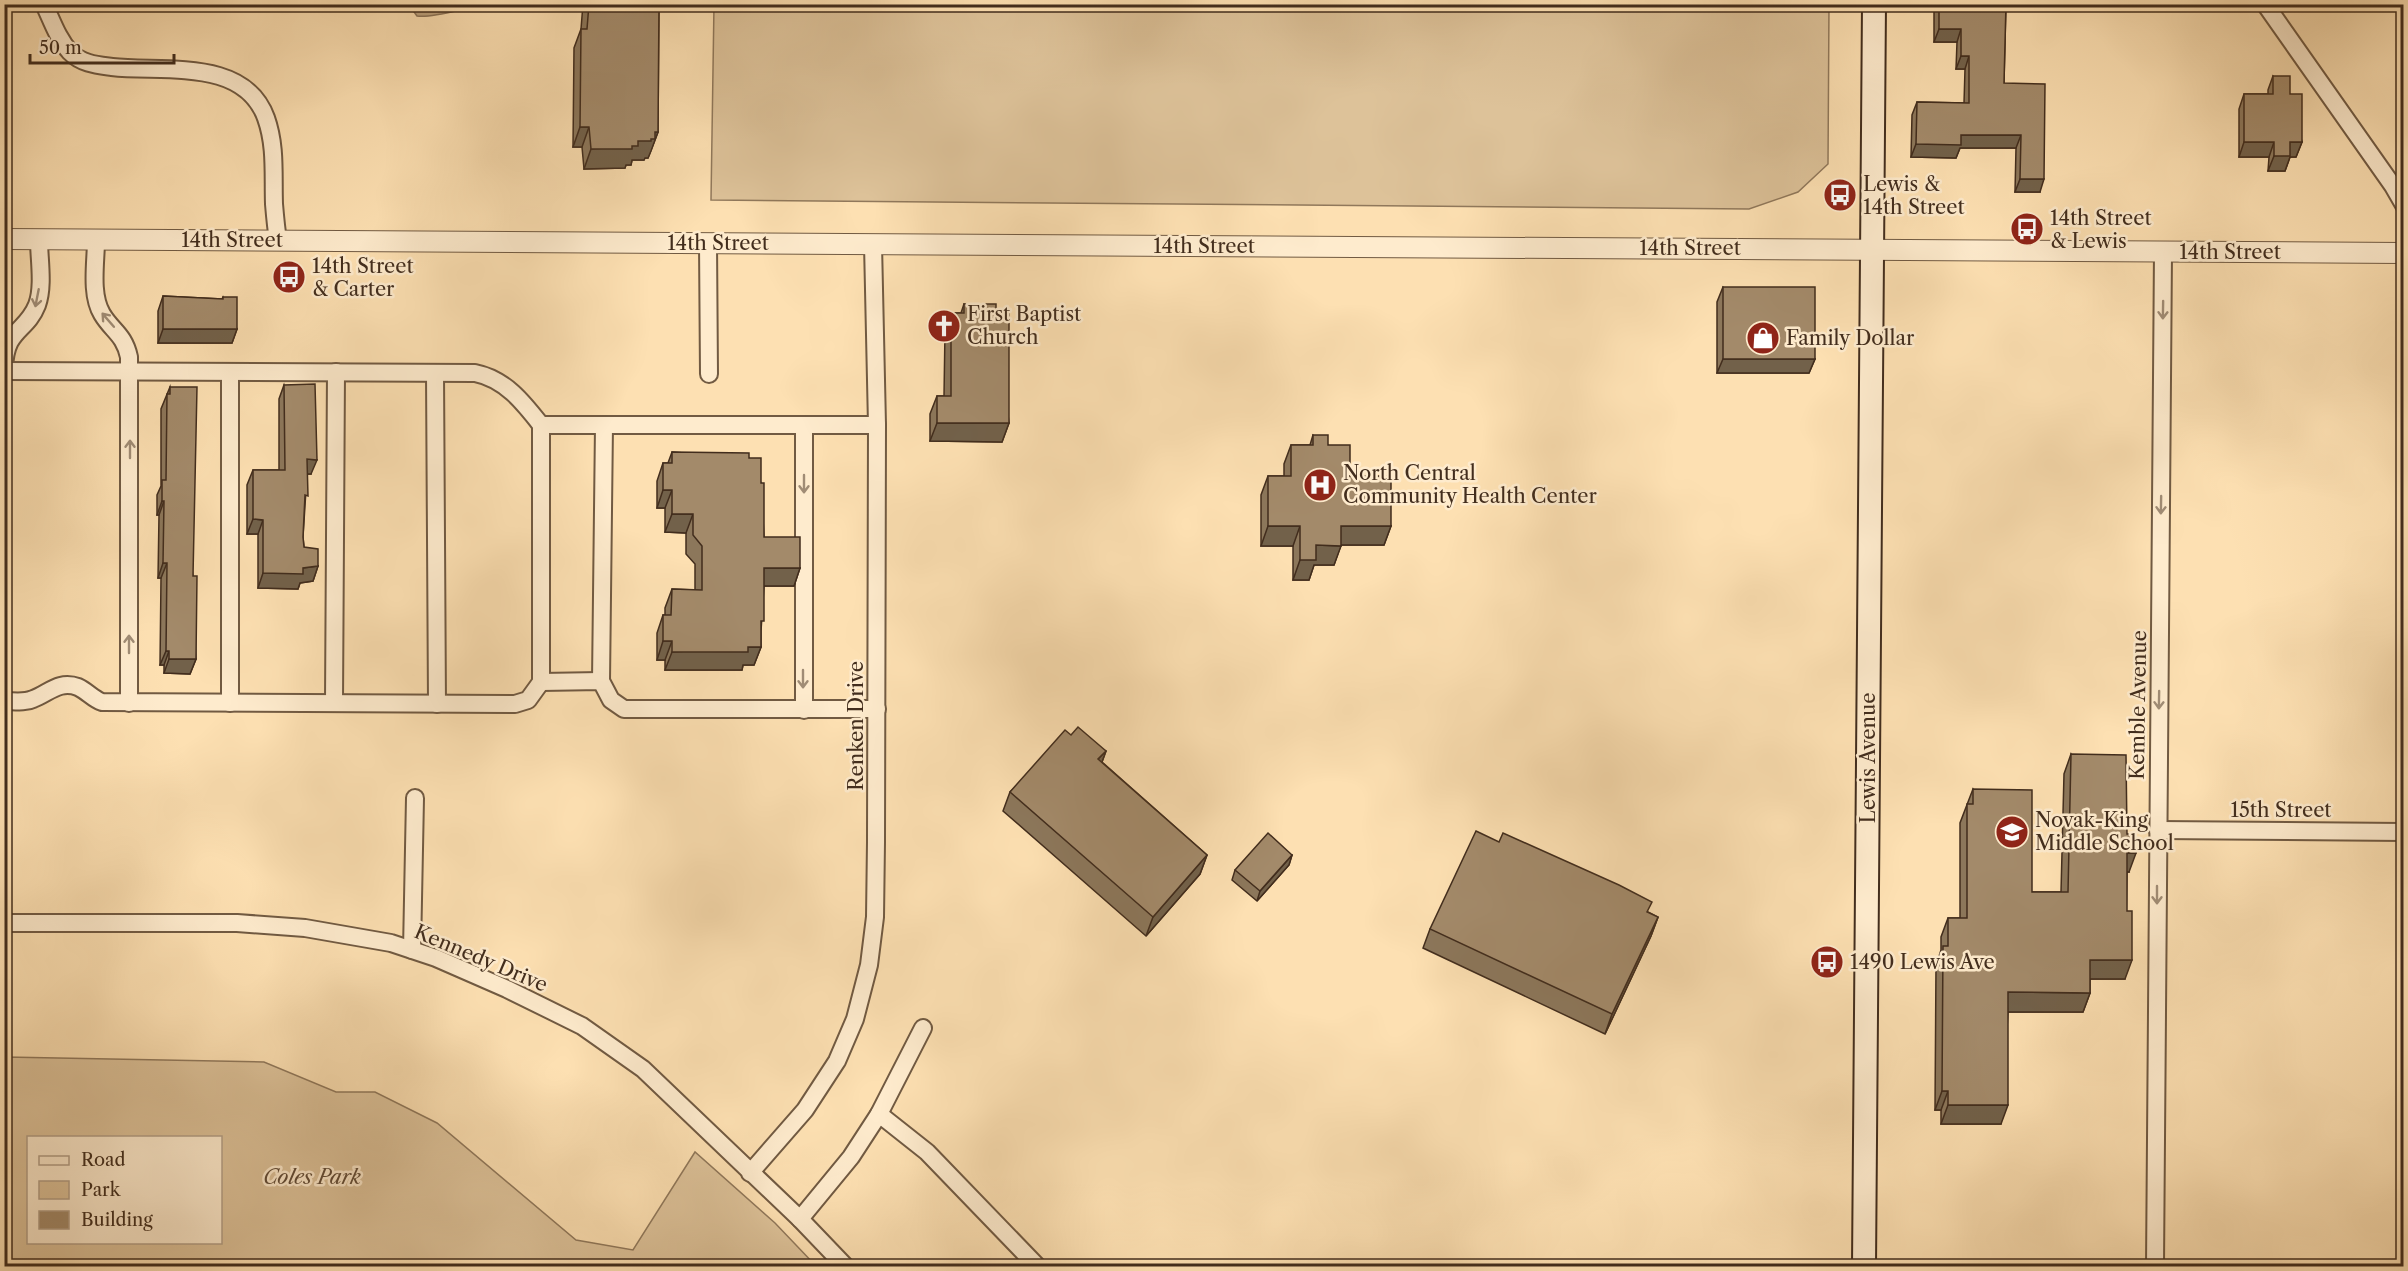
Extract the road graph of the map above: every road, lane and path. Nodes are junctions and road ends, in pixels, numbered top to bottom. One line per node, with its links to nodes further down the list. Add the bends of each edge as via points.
1 (44, 4): 8 (street, via 71,54 89,64 221,75 242,86 255,99 266,116 274,153)
2 (1874, 4): 11 (main road, Lewis Avenue)
3 (2265, 4): 4 (street)
4 (2403, 205)
5 (4, 239): 6 (street, 14th Street)
6 (39, 240): 7 (street, 14th Street); 14 (street, one-way to 14, via 38,303 12,336)
7 (96, 240): 8 (street, 14th Street); 15 (street, one-way to 7, via 127,346 97,305)
8 (278, 240): 9 (street, 14th Street)
9 (708, 243): 10 (street, 14th Street); 19 (street)
10 (873, 244): 11 (street, 14th Street); 23 (street, Renken Drive)
11 (1873, 249): 12 (street, 14th Street); 44 (main road, Lewis Avenue)
12 (2163, 252): 13 (street, 14th Street); 34 (street, Kemble Avenue, one-way to 34)
13 (2403, 254)
14 (4, 370): 15 (street)
15 (130, 372): 16 (street); 27 (street, one-way to 15)
16 (230, 372): 17 (street); 28 (street)
17 (336, 372): 18 (street); 29 (street)
18 (435, 373): 20 (street, via 491,376 510,390); 30 (street)
19 (709, 374)
20 (541, 425): 21 (street); 25 (street)
21 (604, 425): 22 (street); 24 (street)
22 (804, 425): 23 (street); 32 (street, one-way to 32)
23 (877, 425): 31 (street, Renken Drive)
24 (601, 681): 25 (street); 32 (street, via 611,700 624,709)
25 (541, 682): 30 (street, via 528,700 515,704)
26 (4, 701): 27 (street, via 34,699 53,687 66,685 80,687 102,702)
27 (129, 703): 28 (street)
28 (230, 703): 29 (street)
29 (334, 703): 30 (street)
30 (437, 704)
31 (877, 709): 32 (street); 40 (street, Renken Drive, via 874,917 869,965 855,1019 837,1061 805,1110)
32 (804, 710)
33 (415, 798): 37 (street)
34 (2158, 830): 35 (street, 15th Street); 45 (street, Kemble Avenue, one-way to 45)
35 (2403, 832)
36 (4, 923): 37 (street, Kennedy Drive, via 237,923 305,928)
37 (412, 950): 40 (street, Kennedy Drive, via 507,989 582,1026 643,1069)
38 (923, 1028): 39 (street)
39 (879, 1114): 41 (street); 43 (street, via 927,1152)
40 (750, 1173): 41 (street, Kennedy Drive)
41 (800, 1219): 42 (street, Kennedy Drive)
42 (845, 1266)
43 (1037, 1266)
44 (1864, 1266)
45 (2155, 1266)

